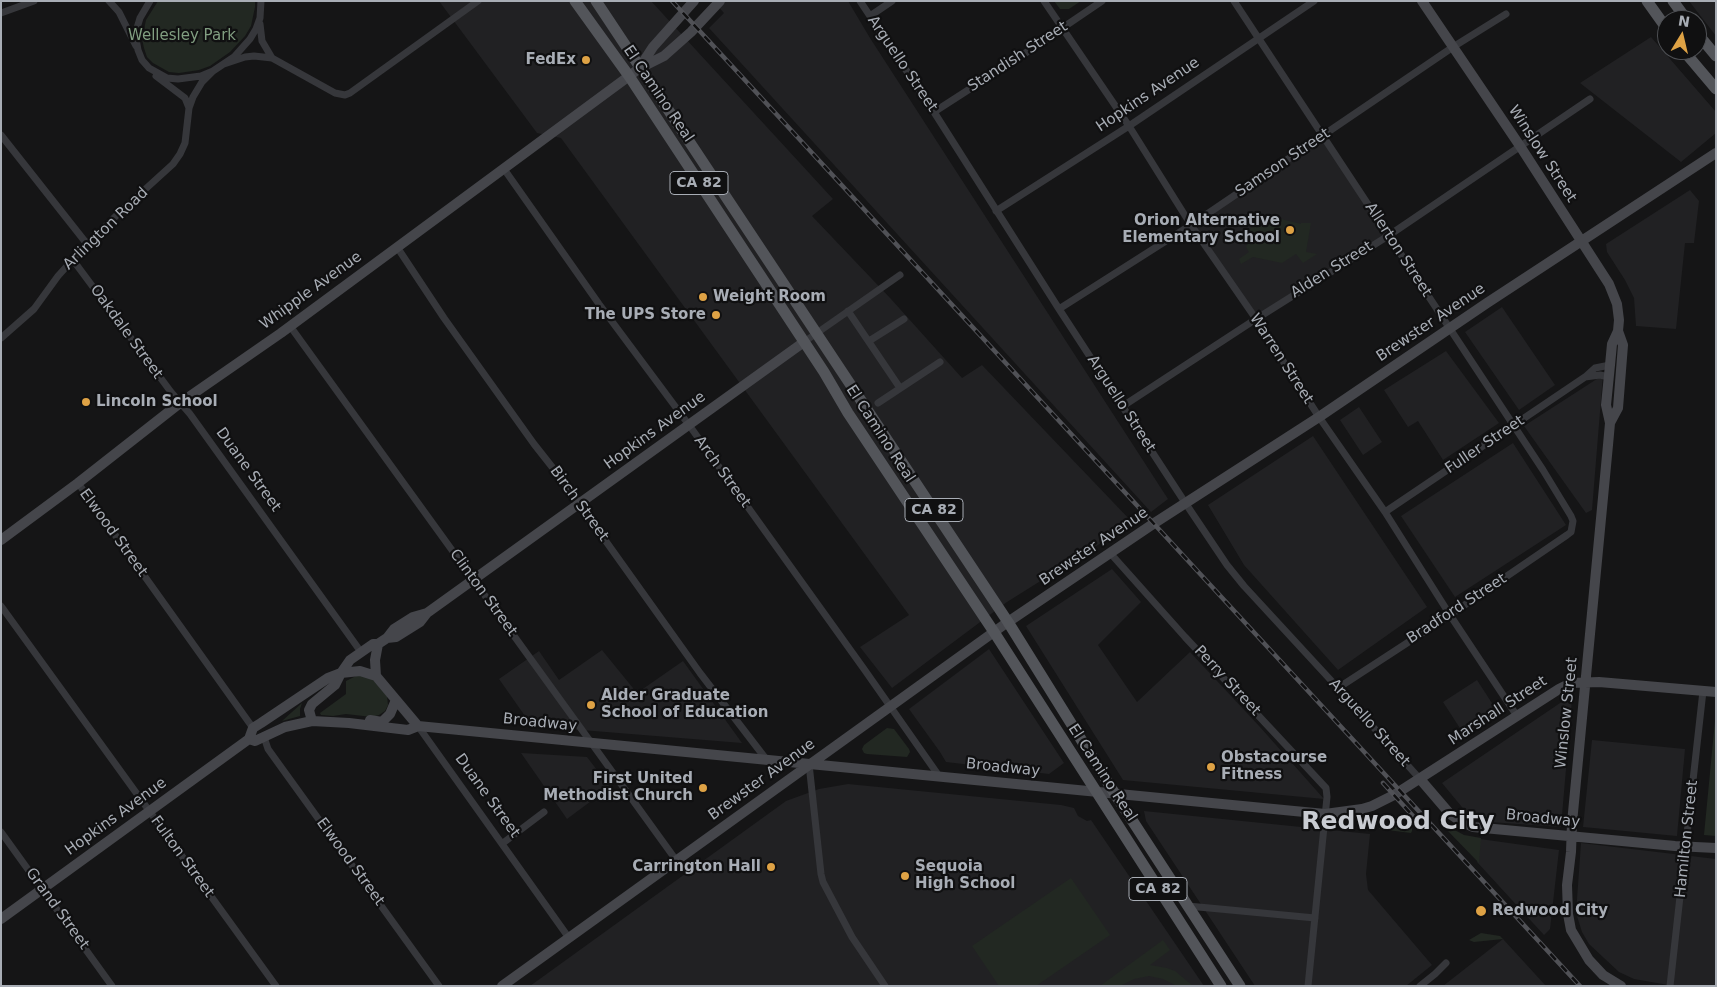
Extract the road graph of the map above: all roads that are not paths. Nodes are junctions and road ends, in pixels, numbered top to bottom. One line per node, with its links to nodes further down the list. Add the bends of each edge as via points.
1 (34, 1): 18 (street)
2 (109, 1): 27 (street)
3 (150, 1): 27 (street, via 140,18 136,38)
4 (478, 1): 29 (street, via 345,95 335,93)
5 (574, 1): 35 (main road, El Camino Real / CA 82)
6 (596, 1): 33 (main road, El Camino Real / CA 82)
7 (694, 1): 33 (street, Whipple Avenue, via 653,46)
8 (720, 1): 33 (street, Whipple Avenue, via 676,46)
9 (860, 1): 21 (street, Arguello Street)
10 (892, 1): 21 (street)
11 (1044, 1): 23 (street, Warren Street)
12 (1102, 1): 23 (street, Standish Street)
13 (1234, 1): 24 (street, Allerton Street)
14 (1314, 1): 24 (street, Hopkins Avenue)
15 (1422, 1): 26 (street, Winslow Street)
16 (1647, 1): 20 (main road)
17 (262, 3): 22 (street)
18 (1, 14)
19 (1506, 14): 26 (street, Samson Street)
20 (1657, 15)
21 (870, 16): 39 (street, Arguello Street)
22 (260, 18): 29 (street, via 262,41); 32 (street, via 250,39)
23 (1062, 28): 39 (street, Standish Street); 40 (street, Warren Street)
24 (1259, 38): 40 (street, Hopkins Avenue); 42 (street, Allerton Street)
25 (1707, 45): 28 (main road)
26 (1453, 47): 42 (street, Samson Street); 43 (street, Winslow Street)
27 (138, 50): 30 (street)
28 (1716, 56)
29 (272, 58): 32 (street, via 246,57)
30 (142, 60): 34 (street, via 156,73 178,80); 38 (street, via 150,71 185,98)
31 (1691, 60): 36 (main road)
32 (224, 64): 34 (street)
33 (640, 68): 35 (street, Whipple Avenue); 61 (main road, El Camino Real / CA 82)
34 (213, 71): 38 (street, Arlington Road, via 197,89)
35 (629, 76): 45 (street, Whipple Avenue); 64 (main road, El Camino Real / CA 82)
36 (1716, 89)
37 (1590, 99): 43 (street, Alden Street)
38 (189, 108): 50 (street, Arlington Road, via 184,143 173,164)
39 (934, 112): 46 (street, Arguello Street)
40 (1129, 126): 46 (street, Hopkins Avenue); 47 (street, Warren Street)
41 (1, 135): 50 (street)
42 (1323, 136): 47 (street, Samson Street); 48 (street, Allerton Street)
43 (1520, 146): 48 (street, Alden Street); 49 (street, Winslow Street)
44 (1716, 153): 49 (street, Brewster Avenue)
45 (504, 169): 51 (street, Whipple Avenue); 75 (street, Arch Street)
46 (996, 212): 54 (street, Arguello Street)
47 (1191, 225): 54 (street, Samson Street); 57 (street, Warren Street)
48 (1388, 236): 57 (street, Alden Street); 59 (street, Allerton Street)
49 (1580, 241): 59 (street, Brewster Avenue); 60 (street, Winslow Street, via 1609,284 1617,304)
50 (87, 244): 52 (street, Arlington Road)
51 (397, 247): 58 (street, Whipple Avenue); 78 (street, Birch Street, via 444,318)
52 (73, 260): 62 (street, Arlington Road, via 34,310); 70 (street, Oakdale Street)
53 (900, 275): 55 (street, Hopkins Avenue)
54 (1059, 309): 72 (street, Arguello Street)
55 (848, 311): 61 (street, Hopkins Avenue); 63 (street)
56 (904, 319): 63 (street)
57 (1256, 319): 72 (street, Alden Street); 73 (street, Warren Street)
58 (290, 326): 70 (street, Whipple Avenue); 84 (street, Clinton Street)
59 (1449, 328): 73 (street, Brewster Avenue); 76 (street, Allerton Street)
60 (1618, 331): 66 (street, Winslow Street, via 1612,344); 74 (street, Winslow Street, via 1623,345 1618,408)
61 (816, 334): 64 (street, Hopkins Avenue); 87 (main road, El Camino Real / CA 82)
62 (1, 338)
63 (869, 341): 69 (street)
64 (804, 342): 75 (street, Hopkins Avenue); 88 (main road, El Camino Real / CA 82)
65 (940, 362): 69 (street)
66 (1610, 365): 67 (street, Fuller Street, via 1595,368); 68 (street, Winslow Street)
67 (1586, 377): 68 (street); 76 (street, Fuller Street)
68 (1609, 377): 74 (street, Winslow Street, via 1606,406)
69 (900, 388): 71 (street)
70 (180, 403): 77 (street, Whipple Avenue); 90 (street, Duane Street)
71 (878, 403)
72 (1123, 406): 79 (street, Arguello Street)
73 (1319, 417): 79 (street, Brewster Avenue); 80 (street, Warren Street)
74 (1610, 423): 93 (street, Winslow Street)
75 (689, 425): 78 (street, Hopkins Avenue); 98 (street, Arch Street)
76 (1512, 426): 80 (street, Fuller Street); 81 (street, Allerton Street, via 1572,516)
77 (78, 483): 82 (street, Whipple Avenue); 104 (street, Elwood Street)
78 (580, 504): 84 (street, Hopkins Avenue); 108 (street, Birch Street, via 700,673)
79 (1186, 504): 83 (street, Brewster Avenue); 94 (street, Arguello Street, via 1244,586)
80 (1385, 512): 86 (street, Warren Street)
81 (1572, 526): 86 (street, Bradford Street, via 1567,535)
82 (1, 540)
83 (1111, 554): 87 (street, Brewster Avenue); 116 (street, Perry Street, via 1324,785 1327,792)
84 (474, 580): 89 (street, Hopkins Avenue, via 428,613 413,617 394,629); 107 (street, Clinton Street)
85 (1, 606): 114 (street, Fulton Street)
86 (1450, 615): 94 (street, Bradford Street); 100 (street, Warren Street)
87 (1008, 622): 88 (street, Brewster Avenue); 113 (main road, El Camino Real / CA 82)
88 (994, 632): 98 (street, Brewster Avenue); 112 (main road, El Camino Real / CA 82)
89 (378, 644): 90 (street, Hopkins Avenue); 92 (street)
90 (361, 652): 91 (street, Hopkins Avenue)
91 (341, 673): 92 (street, via 360,671); 99 (street, Hopkins Avenue, via 328,678); 101 (street, Hopkins Avenue, via 335,685 312,704 309,710)
92 (376, 676): 97 (street, Duane Street)
93 (1585, 682): 95 (street, Marshall Street); 100 (street, Marshall Street, via 1566,686); 118 (street, Winslow Street)
94 (1338, 688): 111 (street, Arguello Street)
95 (1703, 691): 96 (street, Marshall Street); 120 (street, Hamilton Street)
96 (1716, 692)
97 (396, 700): 102 (street, via 382,722 354,718); 103 (street, Duane Street)
98 (890, 706): 109 (street, Brewster Avenue); 110 (street, Arch Street)
99 (281, 710): 104 (street, Hopkins Avenue); 105 (street, via 279,718 268,726)
100 (1517, 716): 111 (street, Marshall Street)
101 (312, 721): 102 (street, Broadway); 105 (street, Broadway, via 285,727)
102 (349, 723): 103 (street, Broadway, via 408,730)
103 (418, 726): 107 (street, Broadway); 119 (street, Duane Street)
104 (254, 728): 106 (street)
105 (264, 737): 106 (street, Hopkins Avenue); 131 (street, Elwood Street, via 268,749)
106 (249, 740): 114 (street, Hopkins Avenue)
107 (592, 744): 108 (street, Broadway); 122 (street, Clinton Street)
108 (766, 759): 109 (street, Broadway)
109 (810, 764): 110 (street, Broadway); 122 (street, Brewster Avenue); 133 (street, via 823,882 852,938)
110 (939, 776): 112 (street, Broadway)
111 (1420, 779): 116 (street, Broadway, via 1372,806); 118 (street, Broadway, via 1450,814 1473,827)
112 (1096, 792): 113 (street, Broadway); 134 (main road, El Camino Real / CA 82)
113 (1116, 794): 116 (street, Broadway); 124 (main road, El Camino Real / CA 82)
114 (150, 812): 123 (street, Hopkins Avenue); 130 (street, Fulton Street)
115 (544, 812): 119 (street)
116 (1325, 814): 125 (street, Perry Street)
117 (1, 832): 123 (street, Grand Street)
118 (1571, 837): 120 (street, Broadway); 138 (street, Winslow Street, via 1567,884 1571,930 1589,960 1603,975)
119 (503, 843): 127 (street, Duane Street)
120 (1686, 846): 121 (street, Broadway); 139 (street, Hamilton Street)
121 (1716, 848)
122 (676, 860): 127 (street, Brewster Avenue)
123 (43, 890): 126 (street, Hopkins Avenue); 129 (street, Grand Street)
124 (1188, 906): 125 (street); 135 (main road, El Camino Real / CA 82)
125 (1315, 918): 136 (street, Perry Street)
126 (1, 919)
127 (569, 938): 132 (street, Brewster Avenue)
128 (1446, 963): 137 (street)
129 (112, 986)
130 (276, 986)
131 (439, 986)
132 (502, 986)
133 (885, 986)
134 (1221, 986)
135 (1240, 986)
136 (1308, 986)
137 (1420, 986)
138 (1621, 986)
139 (1670, 986)

